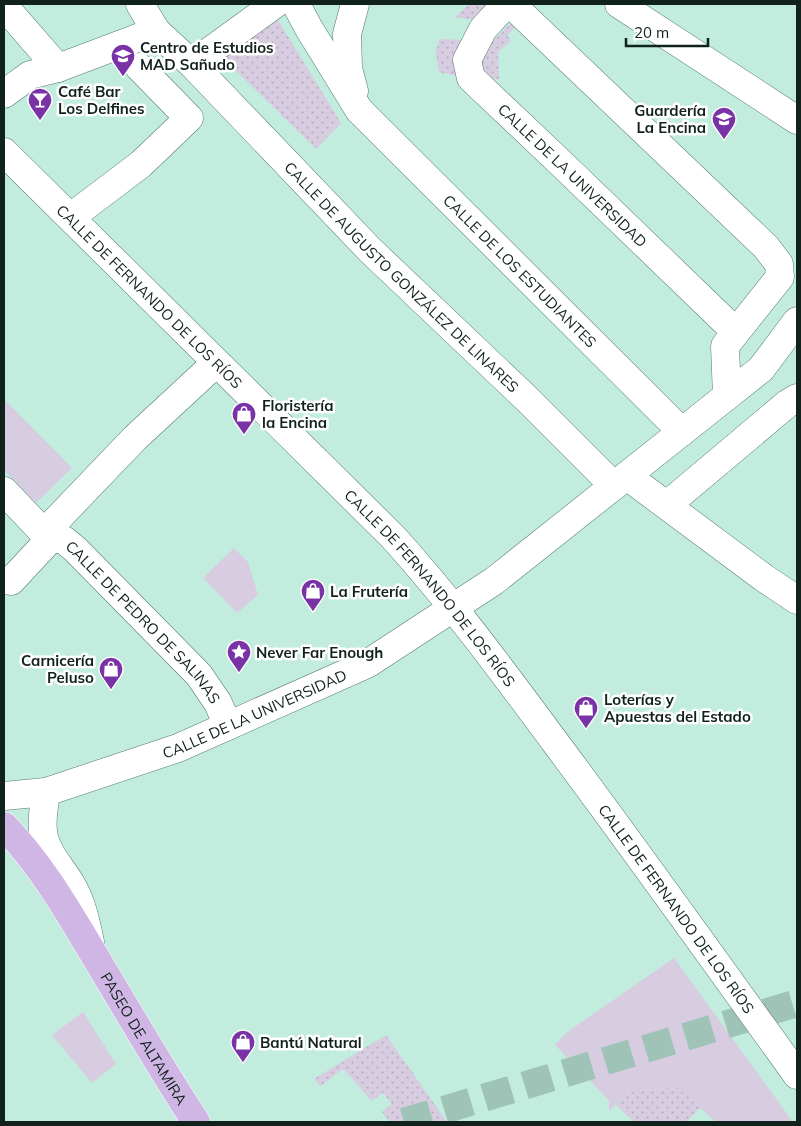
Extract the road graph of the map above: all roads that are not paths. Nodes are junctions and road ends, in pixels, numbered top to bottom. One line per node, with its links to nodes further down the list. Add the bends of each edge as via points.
1 (140, 4): 9 (street, CALLE DE AUGUSTO GONZÁLEZ DE LINARES)
2 (275, 4): 10 (street)
3 (296, 4): 14 (street, CALLE DE LOS ESTUDIANTES)
4 (355, 4): 14 (street, via 347,34 348,68)
5 (506, 4): 19 (street, CALLE DE LA UNIVERSIDAD, via 483,29 468,60 471,78)
6 (512, 4): 19 (street, via 766,247 779,264 780,276)
7 (619, 4): 15 (street)
8 (4, 6): 12 (street)
9 (156, 31): 10 (street, CALLE DE AUGUSTO GONZÁLEZ DE LINARES); 12 (street)
10 (192, 64): 24 (street, CALLE DE AUGUSTO GONZÁLEZ DE LINARES, via 370,250)
11 (139, 67): 17 (street, via 189,118 141,164)
12 (58, 68): 13 (street, via 30,75)
13 (4, 94)
14 (359, 110): 23 (street, CALLE DE LOS ESTUDIANTES)
15 (797, 120)
16 (4, 152): 17 (street, CALLE DE FERNANDO DE LOS RÍOS)
17 (71, 218): 20 (street, CALLE DE FERNANDO DE LOS RÍOS)
18 (797, 321): 21 (street, CALLE DE LA UNIVERSIDAD, via 761,369)
19 (736, 332): 21 (street, via 725,346)
20 (216, 363): 27 (street, via 135,438); 30 (street, CALLE DE FERNANDO DE LOS RÍOS, via 393,537)
21 (727, 396): 23 (street, CALLE DE LA UNIVERSIDAD)
22 (797, 398): 26 (street)
23 (682, 432): 24 (street, CALLE DE LA UNIVERSIDAD)
24 (620, 481): 26 (street); 30 (street, CALLE DE LA UNIVERSIDAD, via 494,581)
25 (4, 491): 27 (street, CALLE DE PEDRO DE SALINAS)
26 (667, 505): 29 (street)
27 (48, 536): 28 (street, via 11,581); 31 (street, CALLE DE PEDRO DE SALINAS, via 64,540 75,550 199,675 218,703)
28 (4, 580)
29 (797, 600)
30 (454, 608): 31 (street, CALLE DE LA UNIVERSIDAD, via 367,664); 38 (street, CALLE DE FERNANDO DE LOS RÍOS, via 625,836)
31 (228, 726): 32 (street, CALLE DE LA UNIVERSIDAD, via 178,748)
32 (46, 792): 33 (street, CALLE DE LA UNIVERSIDAD); 37 (street, PASEO DE ALTAMIRA, via 44,841 72,885 83,912)
33 (4, 796)
34 (4, 826): 36 (main road, PASEO DE ALTAMIRA, via 36,863)
35 (4, 855): 36 (main road, PASEO DE ALTAMIRA, via 25,868)
36 (61, 900): 37 (main road, PASEO DE ALTAMIRA)
37 (93, 954): 39 (main road, PASEO DE ALTAMIRA)
38 (797, 1075)
39 (196, 1122)

